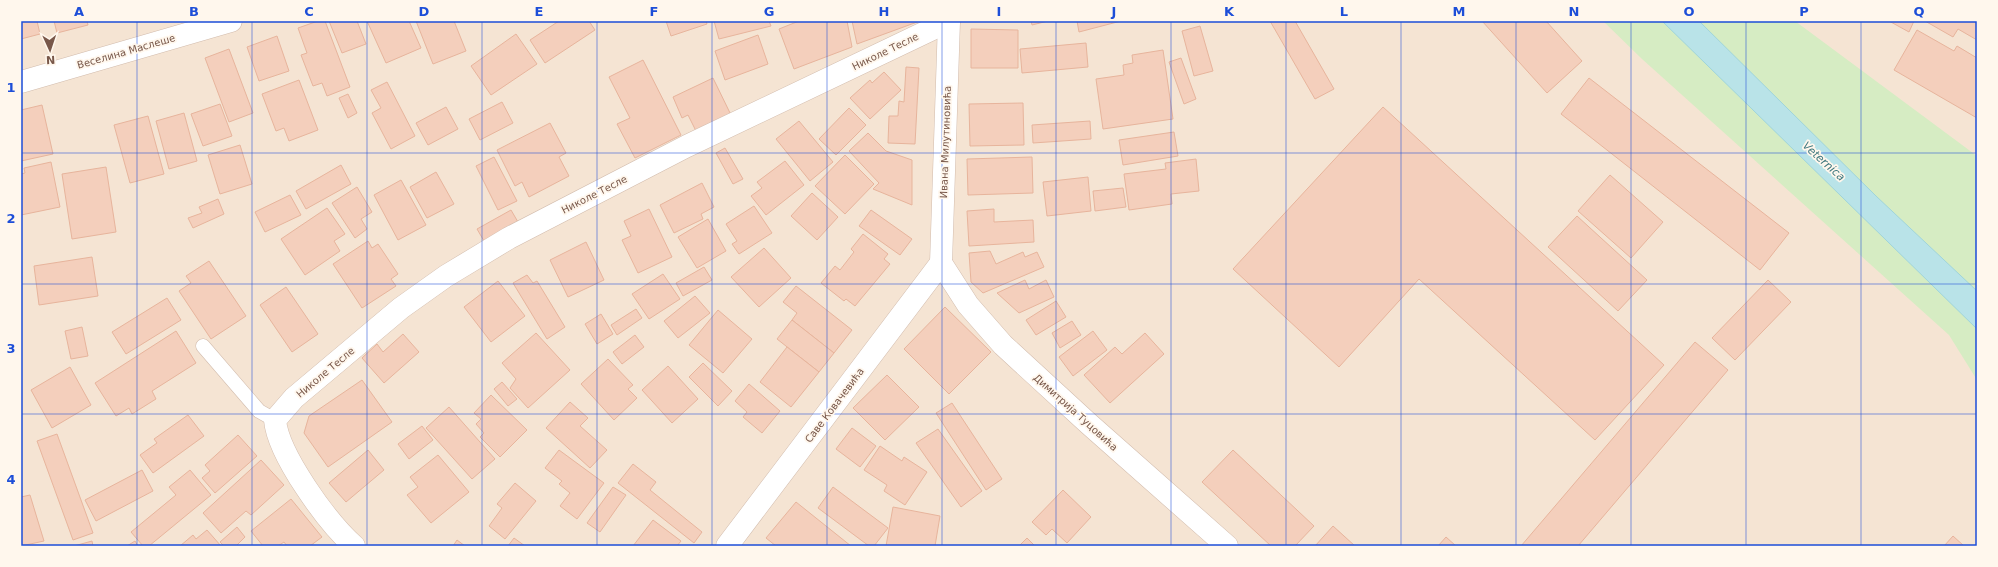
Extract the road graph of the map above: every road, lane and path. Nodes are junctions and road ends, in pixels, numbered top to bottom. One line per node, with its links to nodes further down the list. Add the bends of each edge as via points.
1 (231, 21): 3 (street, Веселина Маслеше)
2 (949, 21): 4 (street, Ивана Милутиновића); 6 (street, Николе Тесле, via 687,146 509,238 446,276 401,308 294,398)
3 (21, 82)
4 (941, 263): 8 (street, Саве Ковачевића); 9 (street, Димитрија Туцовића, via 968,305 1003,345)
5 (202, 346): 6 (lane, via 259,411)
6 (275, 420): 7 (street, via 276,430 308,489 344,537)
7 (354, 546)
8 (727, 546)
9 (1227, 546)

